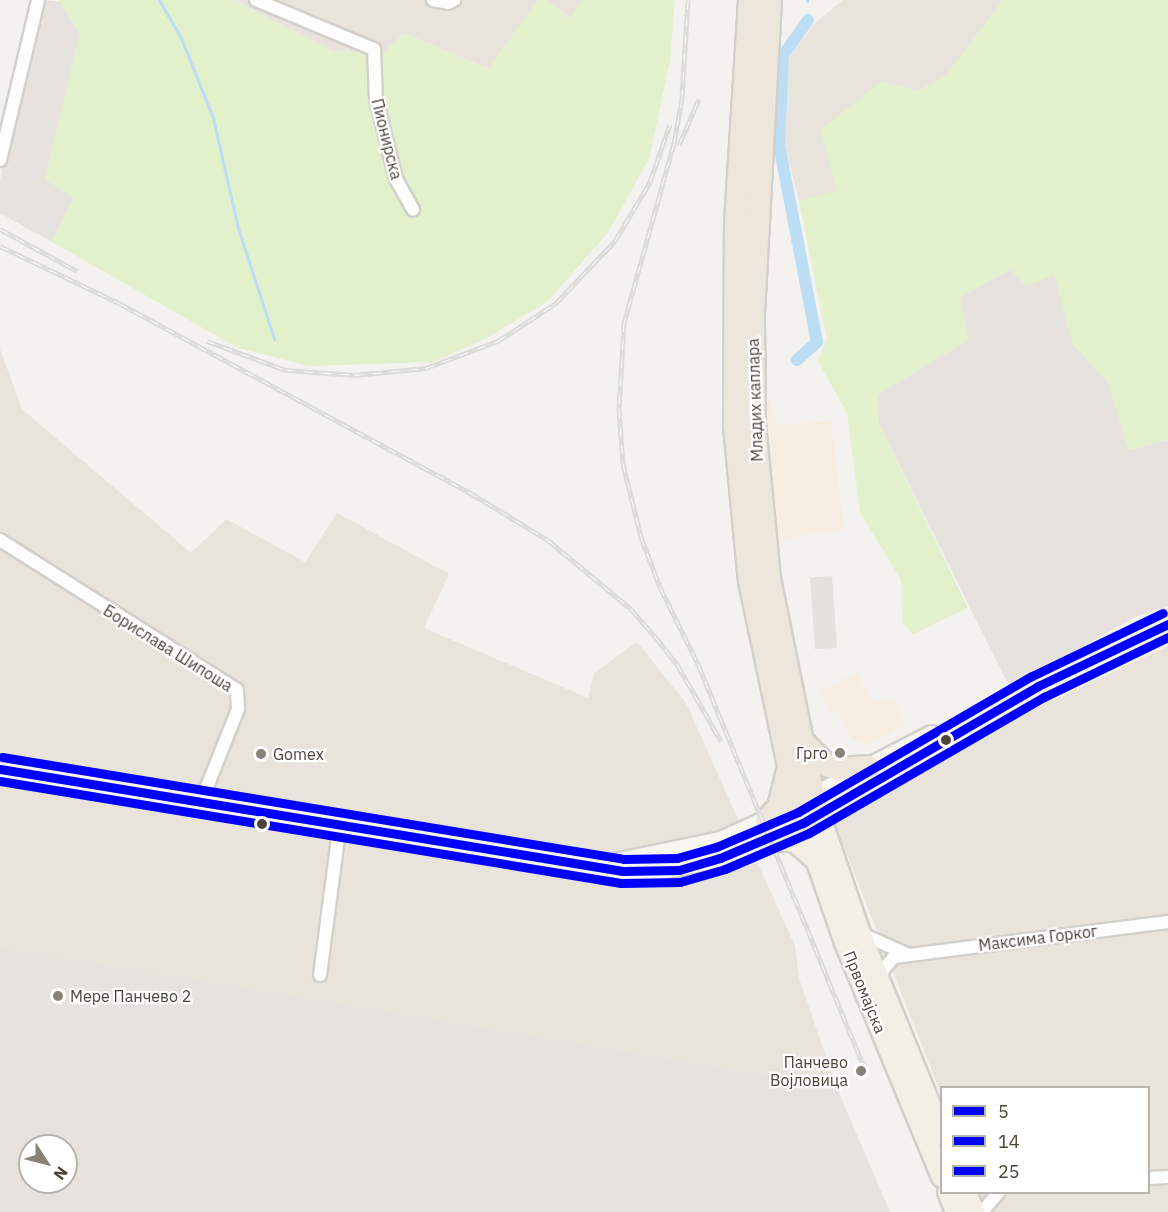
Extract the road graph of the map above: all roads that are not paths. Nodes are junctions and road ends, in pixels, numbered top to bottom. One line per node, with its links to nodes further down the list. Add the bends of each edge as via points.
1 (38, 0): 7 (street)
2 (256, 0): 8 (street, Пионирска, via 374,49 376,99 396,179)
3 (433, 0): 4 (street)
4 (454, 0)
5 (750, 0): 13 (highway, Младих каплара, via 733,362 742,524)
6 (770, 0): 12 (highway, Младих каплара, via 754,297 754,423 767,567)
7 (0, 160)
8 (412, 210)
9 (0, 540): 16 (street, Борислава Шипоша, via 237,690 238,709)
10 (1168, 624): 11 (street)
11 (1038, 686): 14 (street); 17 (street)
12 (798, 736): 14 (highway, via 826,765 839,769); 17 (highway, Младих каплара)
13 (787, 767): 17 (highway); 19 (highway, via 783,798)
14 (868, 767): 17 (street)
15 (0, 770): 16 (street)
16 (201, 802): 18 (street)
17 (808, 809): 19 (street); 20 (main road, Првомајска); 22 (main road, Првомајска)
18 (340, 824): 19 (street, via 605,865); 24 (street)
19 (765, 830): 20 (main road, via 794,841)
20 (816, 861): 27 (main road, Првомајска, via 845,944)
21 (1168, 922): 23 (street, Максима Горког)
22 (860, 933): 23 (street); 25 (main road, Првомајска)
23 (908, 955): 25 (street, via 888,963)
24 (320, 975)
25 (879, 982): 26 (main road, Првомајска)
26 (940, 1129)
27 (940, 1172)
28 (1168, 1177): 29 (street)
29 (1150, 1178)
30 (949, 1194): 33 (main road)
31 (967, 1194): 34 (main road)
32 (997, 1194): 35 (street)
33 (956, 1212)
34 (974, 1212)
35 (982, 1212)

